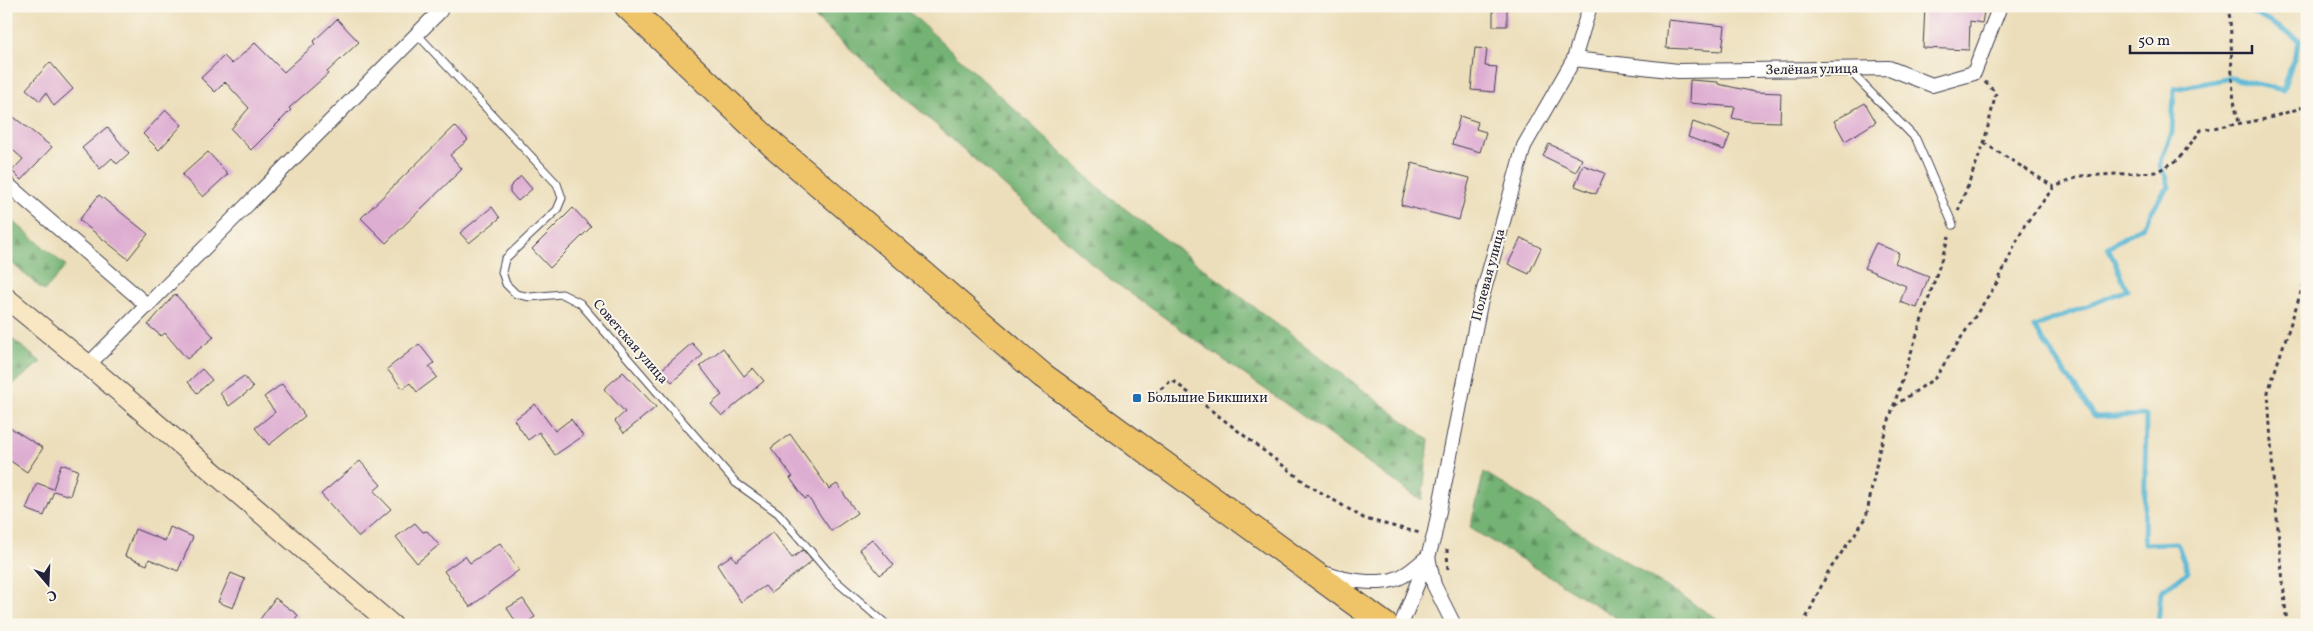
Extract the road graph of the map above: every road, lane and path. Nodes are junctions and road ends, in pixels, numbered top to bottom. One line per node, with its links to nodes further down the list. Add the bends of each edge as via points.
1 (628, 6): 24 (highway, via 774,144 1042,375)
2 (1590, 6): 7 (street, Полевая улица)
3 (2000, 6): 9 (street)
4 (2228, 6): 11 (path, via 2231,78)
5 (438, 9): 6 (street)
6 (417, 34): 18 (street); 27 (lane, Советская улица, via 557,184 562,198 557,210 505,259 502,272 506,284 516,294 530,297 562,294 580,303 736,483 778,513 836,581)
7 (1574, 59): 8 (street, Зелёная улица, via 1678,71); 22 (street, Полевая улица, via 1524,146 1480,304)
8 (1849, 69): 9 (street, Зелёная улица, via 1889,68 1932,85); 15 (lane, via 1916,139)
9 (1974, 73): 12 (path, via 1996,93)
10 (2307, 106): 11 (path, via 2266,119)
11 (2239, 122): 14 (path, via 2201,130 2178,160 2156,172 2081,176)
12 (1984, 143): 14 (path); 15 (path)
13 (6, 183): 18 (street)
14 (2054, 187): 21 (path, via 2024,226 1998,281 1935,378)
15 (1953, 225): 21 (path)
16 (2307, 274): 32 (path, via 2268,392)
17 (6, 298): 19 (street)
18 (148, 306): 19 (street)
19 (88, 365): 26 (street)
20 (1148, 399): 22 (path, via 1172,380 1307,484 1364,519)
21 (1893, 406): 31 (path, via 1879,451 1866,518 1828,572)
22 (1434, 536): 23 (street, Полевая улица); 25 (path, via 1446,546)
23 (1428, 557): 24 (street, via 1409,573 1392,581 1345,580); 29 (street, Полевая улица); 30 (street, via 1434,585)
24 (1301, 565): 28 (highway)
25 (1449, 583)
26 (392, 625)
27 (887, 625)
28 (1384, 625)
29 (1401, 625)
30 (1454, 625)
31 (1803, 625)
32 (2287, 625)

